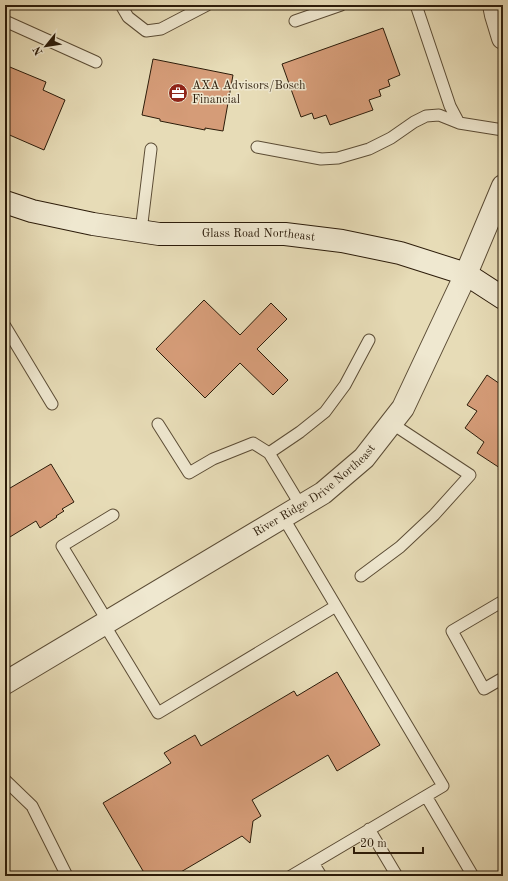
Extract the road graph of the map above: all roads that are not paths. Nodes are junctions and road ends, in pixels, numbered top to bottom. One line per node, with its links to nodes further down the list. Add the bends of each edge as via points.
1 (121, 5): 2 (lane, via 128,17 146,31 161,29)
2 (207, 5)
3 (341, 5): 7 (lane)
4 (416, 5): 10 (lane, via 450,106)
5 (494, 5): 8 (street)
6 (5, 21): 9 (lane)
7 (295, 21)
8 (503, 38)
9 (96, 62)
10 (459, 123): 11 (lane); 12 (lane, via 439,116 426,116 392,138 369,149 338,158 321,159)
11 (503, 130)
12 (257, 147)
13 (151, 149): 16 (lane)
14 (503, 186): 17 (street, River Ridge Drive Northeast)
15 (6, 206): 16 (street, Glass Road Northeast)
16 (141, 231): 17 (street, Glass Road Northeast, via 160,234 285,234 342,241 400,253)
17 (466, 274): 18 (street, Glass Road Northeast); 22 (street, River Ridge Drive Northeast, via 403,408)
18 (503, 298)
19 (5, 326): 21 (lane)
20 (369, 340): 24 (lane, via 345,385 325,412)
21 (52, 404)
22 (391, 423): 25 (street, River Ridge Drive Northeast, via 364,458 323,493); 27 (lane, via 470,475 434,515 400,547)
23 (158, 424): 24 (lane, via 189,473 214,459 253,443)
24 (269, 453): 25 (lane)
25 (292, 512): 29 (lane); 30 (street, River Ridge Drive Northeast)
26 (113, 516): 30 (lane, via 62,546)
27 (361, 576)
28 (503, 601): 31 (lane, via 452,631 484,689)
29 (336, 606): 30 (lane, via 158,713); 34 (lane, via 443,786)
30 (106, 623): 32 (street, River Ridge Drive Northeast)
31 (503, 678)
32 (5, 683)
33 (5, 780): 37 (lane, via 32,806)
34 (426, 796): 35 (lane); 41 (lane)
35 (369, 829): 36 (lane); 40 (lane)
36 (313, 863): 38 (lane); 39 (lane)
37 (67, 876)
38 (291, 876)
39 (321, 876)
40 (397, 876)
41 (473, 876)

